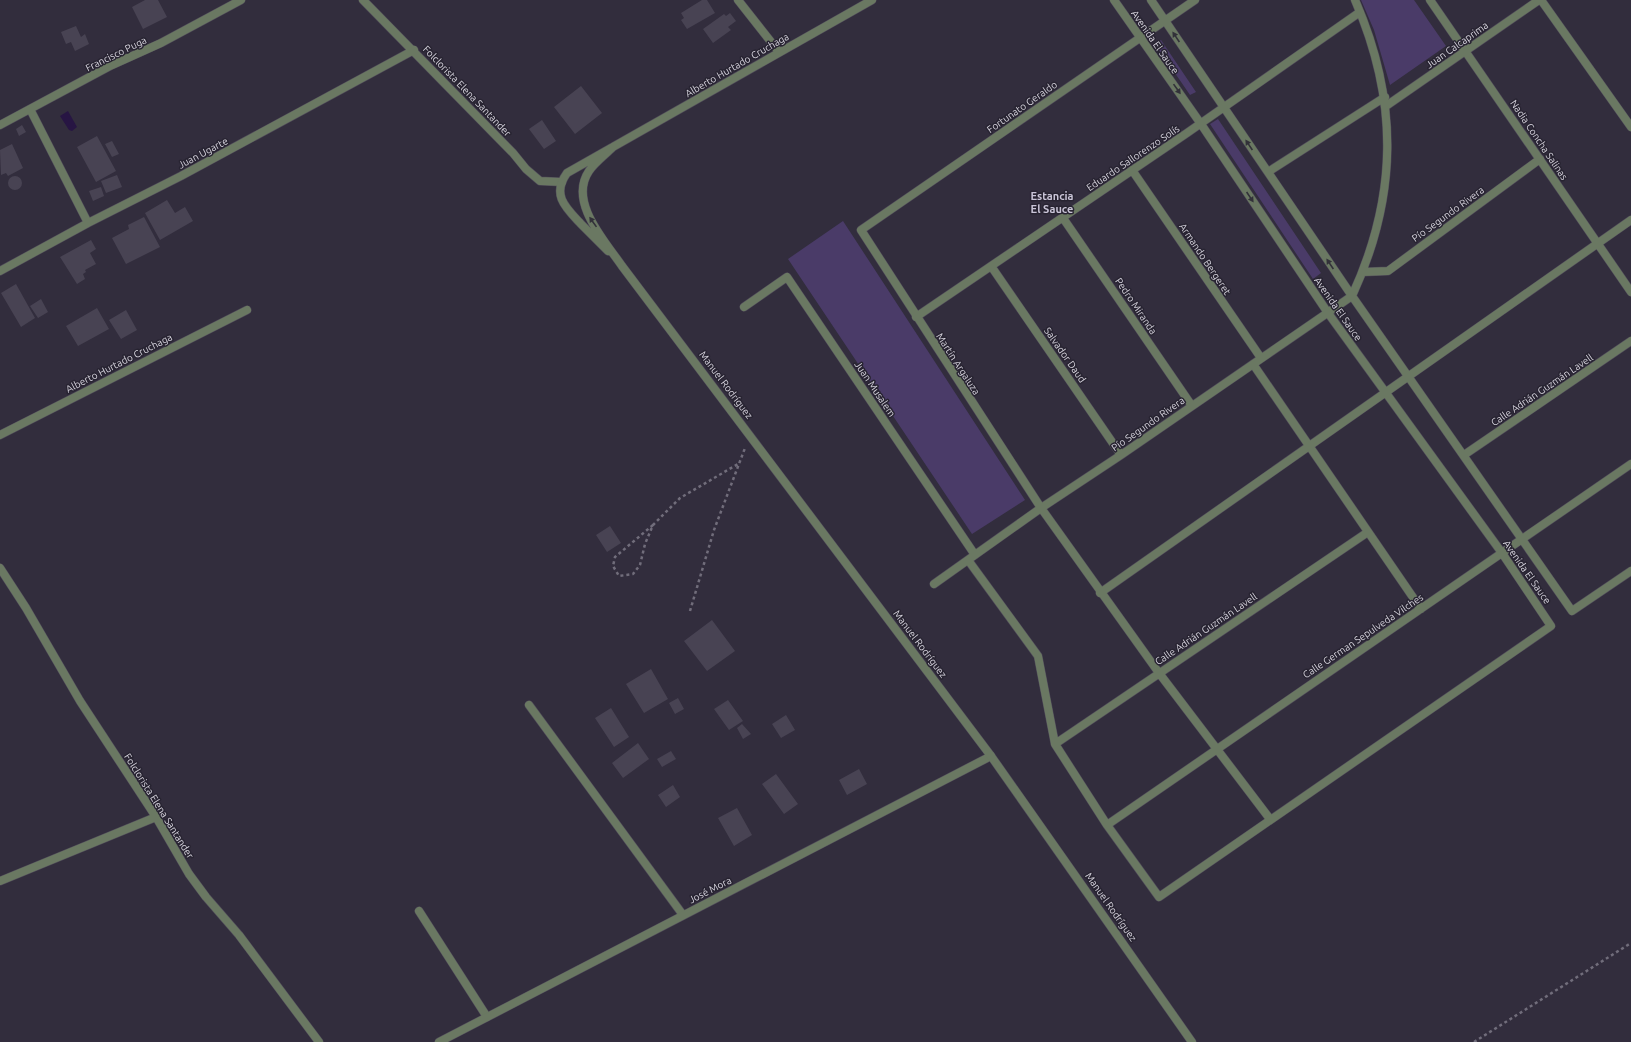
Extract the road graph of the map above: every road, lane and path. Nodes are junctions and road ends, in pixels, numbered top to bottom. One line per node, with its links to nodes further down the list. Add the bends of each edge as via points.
1 (241, 0): 20 (street, Francisco Puga)
2 (363, 0): 14 (street, Folclorista Elena Santander)
3 (738, 0): 16 (street)
4 (872, 0): 16 (street, Alberto Hurtado Cruchaga)
5 (1114, 0): 13 (street, Avenida El Sauce)
6 (1151, 0): 12 (street, Avenida El Sauce)
7 (1195, 0): 12 (street, Fortunato Geraldo)
8 (1355, 0): 11 (street)
9 (1430, 0): 15 (street, Nadia Concha Salinas)
10 (1540, 0): 15 (street, Juan Calcaprima); 23 (street)
11 (1360, 12): 17 (street, via 1375,54); 18 (street, Eduardo Sallorenzo Solís)
12 (1165, 21): 13 (street, Fortunato Geraldo); 18 (street, Avenida El Sauce, one-way to 12)
13 (1140, 38): 21 (street, Avenida El Sauce, one-way to 21); 32 (street, Fortunato Geraldo)
14 (414, 50): 28 (street, Folclorista Elena Santander, via 526,169 540,181); 31 (street, Juan Ugarte, via 188,173)
15 (1466, 50): 19 (street, Juan Calcaprima); 25 (street, Nadia Concha Salinas)
16 (779, 52): 24 (street, Alberto Hurtado Cruchaga)
17 (1385, 97): 19 (street); 27 (street)
18 (1223, 106): 21 (street, Eduardo Sallorenzo Solís); 27 (street, Avenida El Sauce, one-way to 18)
19 (1386, 106): 37 (street, via 1388,157 1384,196 1376,235)
20 (30, 109): 22 (street, Francisco Puga); 31 (street)
21 (1201, 124): 26 (street, Eduardo Sallorenzo Solís); 42 (street, Avenida El Sauce, one-way to 42)
22 (0, 125)
23 (1631, 127)
24 (613, 147): 28 (street, via 567,173); 34 (street, Manuel Rodríguez, one-way to 24, via 588,216 583,200 584,182 589,170)
25 (1540, 159): 33 (street, Nadia Concha Salinas); 37 (street, Pío Segundo Rivera, via 1388,271)
26 (1132, 170): 29 (street, Eduardo Sallorenzo Solís); 45 (street, Armando Bergeret)
27 (1268, 172): 39 (street, Avenida El Sauce, one-way to 27)
28 (562, 182): 34 (street, Manuel Rodríguez, via 560,195 566,207)
29 (1063, 218): 35 (street, Eduardo Sallorenzo Solís); 49 (street, Pedro Miranda)
30 (1631, 220): 33 (street)
31 (88, 223): 36 (street, Juan Ugarte)
32 (861, 230): 43 (street, Martín Argaluza)
33 (1598, 243): 38 (street, Nadia Concha Salinas); 47 (street)
34 (622, 266): 50 (street, Manuel Rodríguez)
35 (992, 266): 43 (street, Eduardo Sallorenzo Solís); 53 (street, Salvador Daud)
36 (0, 271)
37 (1363, 272): 39 (street)
38 (1631, 292)
39 (1352, 296): 42 (street, Pío Segundo Rivera); 47 (street, Avenida El Sauce)
40 (744, 308): 62 (street, Juan Musalem, via 787,277)
41 (247, 310): 51 (street, Alberto Hurtado Cruchaga)
42 (1328, 313): 45 (street, Pío Segundo Rivera); 48 (street, Avenida El Sauce)
43 (916, 317): 57 (street, Martín Argaluza)
44 (1631, 341): 54 (street, Calle Adrián Guzmán Lavell)
45 (1261, 358): 46 (street, Pío Segundo Rivera)
46 (1253, 364): 49 (street, Pío Segundo Rivera); 52 (street)
47 (1408, 376): 48 (street); 54 (street, Avenida El Sauce)
48 (1385, 392): 52 (street); 61 (street, Avenida El Sauce)
49 (1192, 406): 53 (street, Pío Segundo Rivera)
50 (751, 434): 55 (path); 73 (street, Manuel Rodríguez)
51 (0, 435)
52 (1309, 445): 59 (street); 66 (street)
53 (1121, 455): 57 (street, Pío Segundo Rivera)
54 (1464, 456): 60 (street, Avenida El Sauce)
55 (738, 464): 58 (path, via 680,498); 68 (path, via 714,530)
56 (1631, 464): 60 (street, Calle German Sepulveda Vilches)
57 (1041, 508): 62 (street, Pío Segundo Rivera); 66 (street, Martín Argaluza)
58 (653, 525): 58 (path, via 640,565 632,574 620,576 612,566 615,557)
59 (1368, 532): 67 (street); 69 (street, Calle Adrián Guzmán Lavell)
60 (1523, 539): 61 (street, Calle German Sepulveda Vilches); 64 (street, Avenida El Sauce, via 1572,611)
61 (1502, 553): 67 (street, Calle German Sepulveda Vilches); 75 (street, Avenida El Sauce, via 1551,626)
62 (972, 558): 65 (street, Pío Segundo Rivera); 71 (street, via 1038,656)
63 (0, 568): 74 (street, Folclorista Elena Santander, via 80,700)
64 (1631, 570)
65 (934, 584)
66 (1100, 592): 69 (street, Martín Argaluza)
67 (1422, 608): 72 (street, Calle German Sepulveda Vilches)
68 (690, 611)
69 (1159, 673): 71 (street, Calle Adrián Guzmán Lavell); 72 (street, Martín Argaluza)
70 (529, 705): 79 (street)
71 (1055, 744): 76 (street)
72 (1217, 749): 75 (street, Martín Argaluza); 76 (street, Calle German Sepulveda Vilches)
73 (991, 756): 79 (street, José Mora); 84 (street, Manuel Rodríguez)
74 (156, 816): 77 (street); 82 (street, Folclorista Elena Santander, via 193,880 239,935)
75 (1270, 819): 76 (street, via 1160,897)
76 (1107, 825)
77 (0, 881)
78 (419, 912): 81 (street)
79 (683, 915): 81 (street, José Mora)
80 (1631, 943): 85 (path)
81 (487, 1017): 83 (street, José Mora)
82 (319, 1042)
83 (439, 1042)
84 (1192, 1042)
85 (1474, 1042)

